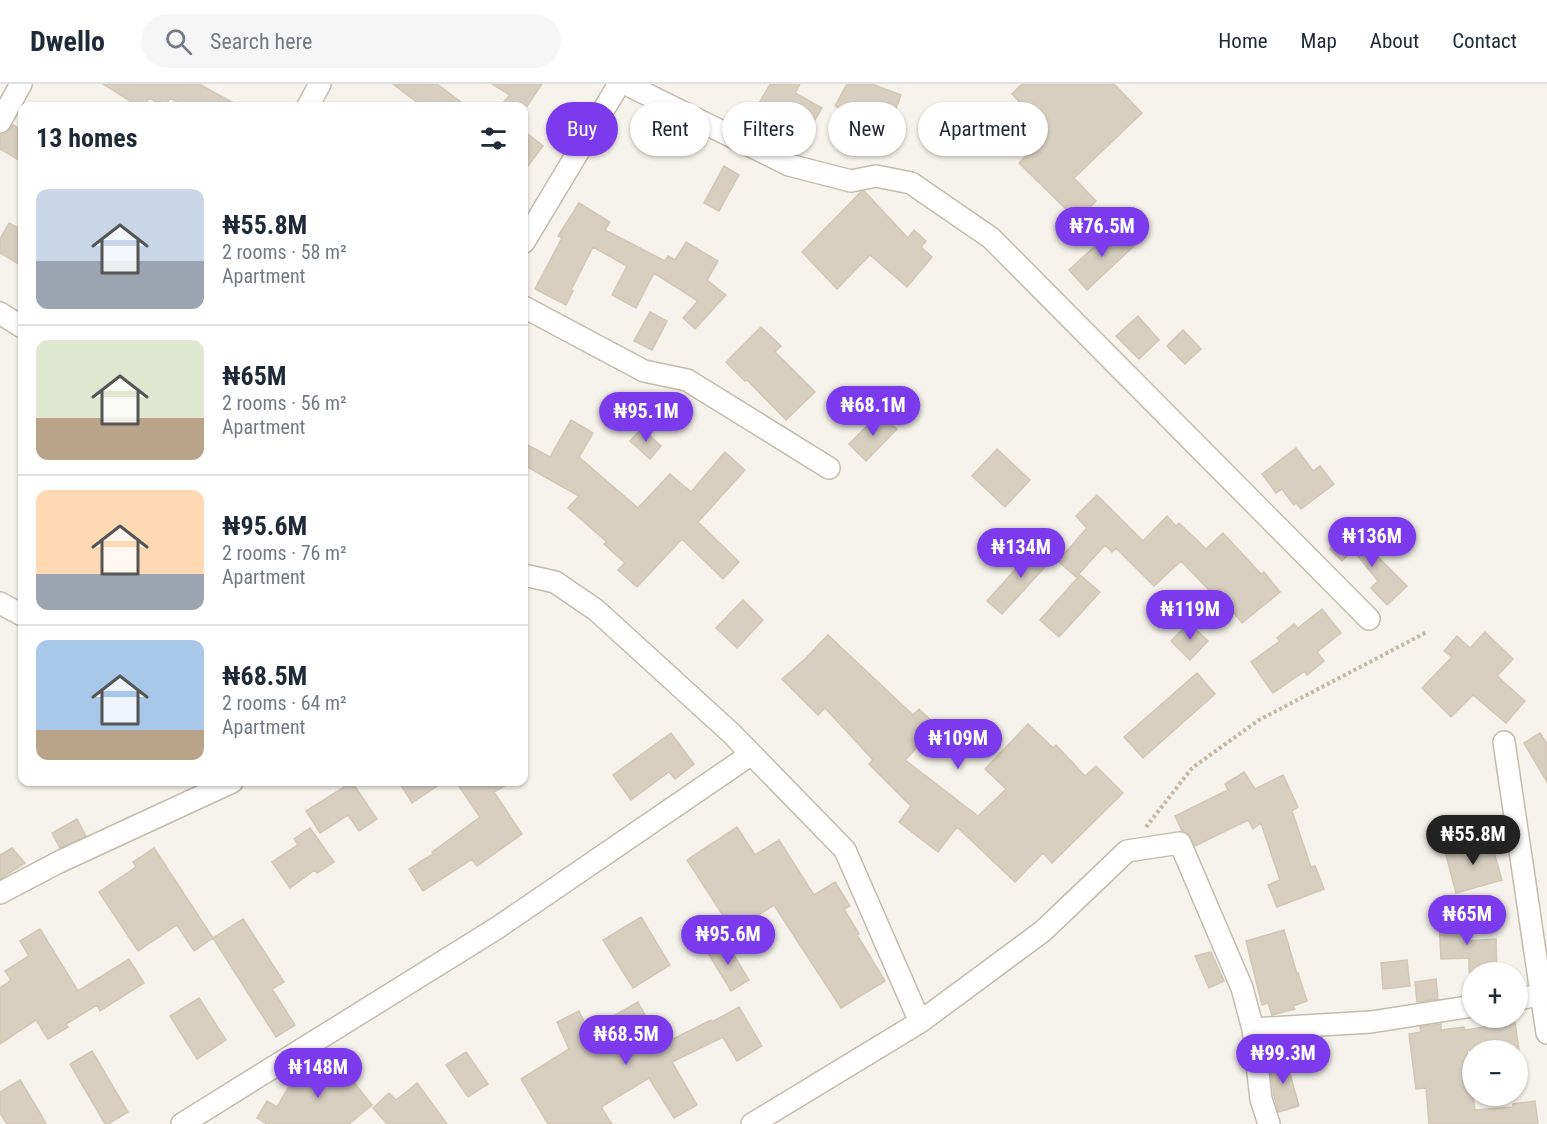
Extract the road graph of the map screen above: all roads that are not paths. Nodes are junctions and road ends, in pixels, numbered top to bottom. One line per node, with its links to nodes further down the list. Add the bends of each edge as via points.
1 (21, 84): 6 (street)
2 (320, 84): 5 (street)
3 (619, 84): 7 (street)
4 (626, 84): 15 (street, via 789,165 851,182 876,176 911,183 991,238)
5 (310, 102)
6 (0, 122)
7 (528, 235)
8 (528, 309): 11 (street, via 644,371 687,380)
9 (0, 313): 10 (street)
10 (18, 324)
11 (829, 468)
12 (528, 576): 17 (street, via 555,582 596,610)
13 (0, 603): 14 (street)
14 (18, 613)
15 (1369, 619)
16 (1504, 742): 20 (street)
17 (750, 755): 23 (street, via 845,850); 26 (street, via 497,928)
18 (223, 786): 19 (street)
19 (0, 893)
20 (1540, 995): 21 (street); 25 (street)
21 (1528, 997)
22 (1462, 1008): 24 (street, via 1371,1022)
23 (920, 1022): 24 (street, via 1043,931 1127,851 1180,843 1242,987); 27 (street)
24 (1253, 1029): 28 (street)
25 (1547, 1034)
26 (182, 1124)
27 (752, 1124)
28 (1269, 1124)

